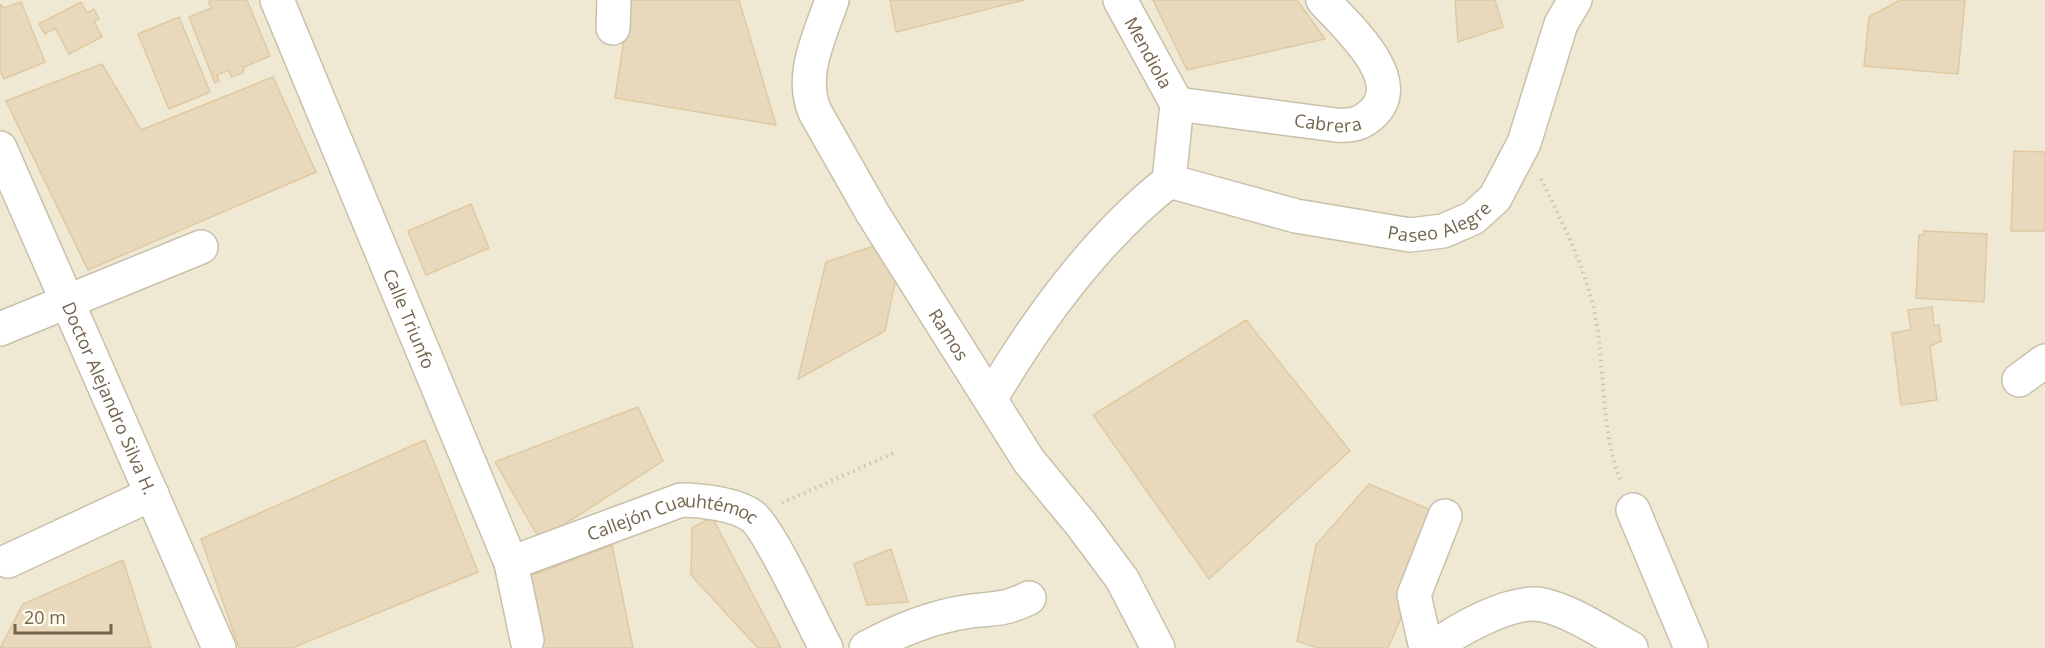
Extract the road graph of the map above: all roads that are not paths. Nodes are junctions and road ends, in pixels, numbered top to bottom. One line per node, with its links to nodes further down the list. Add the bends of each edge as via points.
1 (278, 0): 17 (street, Calle Triunfo)
2 (832, 0): 12 (street, Ramos, via 810,67 808,97 873,214)
3 (1120, 0): 6 (street, Mendiola)
4 (1323, 0): 6 (street, Cabrera, via 1376,62 1383,77 1384,93 1378,108 1366,121 1336,126)
5 (1575, 0): 8 (street, Paseo Alegre, via 1561,24 1524,143 1495,198 1473,218 1443,231 1410,235 1296,216)
6 (1178, 104): 8 (street)
7 (0, 148): 10 (street, Doctor Alejandro Silva H.)
8 (1169, 181): 12 (street, via 1137,207 1074,280 1023,343)
9 (201, 247): 10 (street)
10 (66, 302): 11 (street); 13 (street, Doctor Alejandro Silva H.)
11 (0, 329)
12 (991, 398): 23 (street, Ramos, via 1029,461 1122,579)
13 (152, 494): 16 (street); 20 (street, Doctor Alejandro Silva H.)
14 (1633, 510): 27 (street)
15 (1445, 516): 24 (street, via 1414,595)
16 (8, 561)
17 (511, 563): 19 (street, Calle Triunfo); 21 (street, Callejón Cuauhtémoc, via 681,500 700,500 752,516)
18 (1029, 598): 22 (street, via 1007,609 930,620)
19 (527, 640)
20 (219, 648)
21 (826, 648)
22 (866, 648)
23 (1158, 648)
24 (1426, 648)
25 (1433, 648): 26 (street, via 1492,615 1517,606 1541,604)
26 (1631, 648)
27 (1691, 648)

